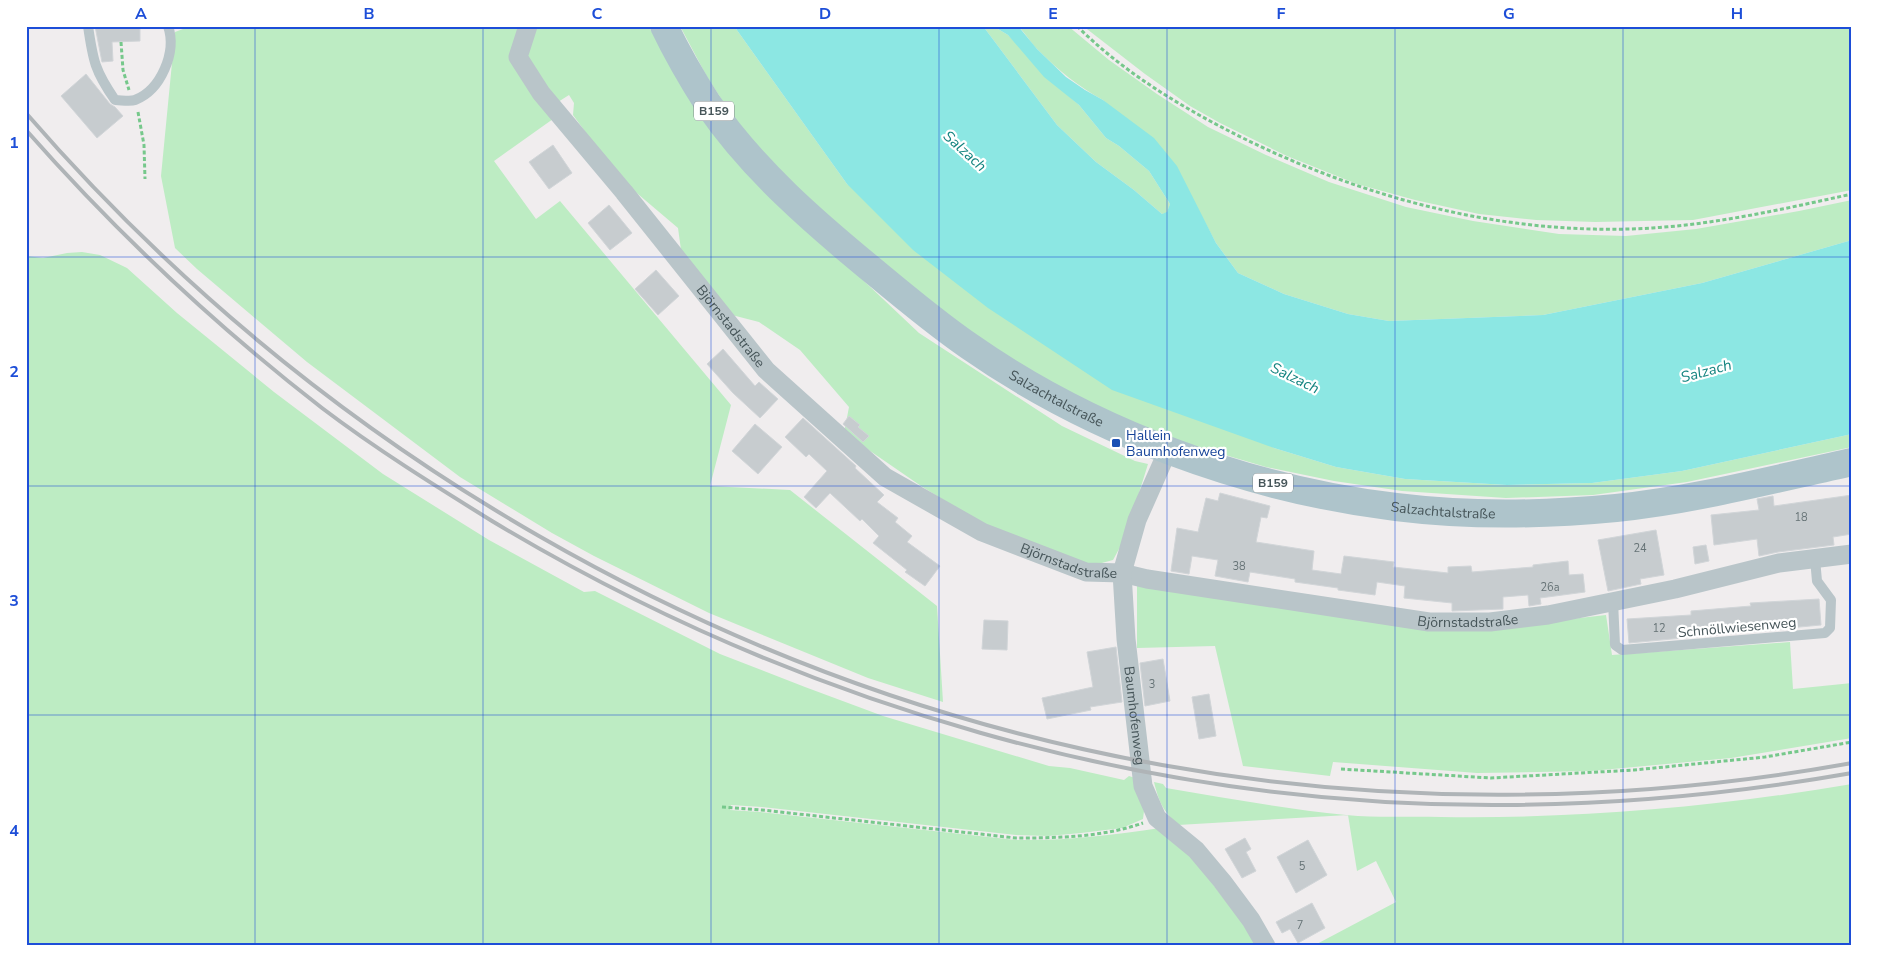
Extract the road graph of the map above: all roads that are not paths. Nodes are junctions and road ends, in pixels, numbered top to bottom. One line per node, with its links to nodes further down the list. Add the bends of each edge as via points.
1 (88, 26): 2 (lane, via 92,58 115,100 134,100 154,89 168,63 171,33)
2 (168, 26)
3 (528, 26): 9 (street, Björnstadstraße, via 518,57 541,93 766,370 885,478 982,532 1086,572)
4 (664, 26): 5 (main road, Salzachtalstraße / B159, via 710,106 738,142 837,241 969,347 1046,394 1117,430)
5 (1168, 450): 6 (main road, Salzachtalstraße / B159, via 1247,476 1325,495 1397,507 1473,512 1617,508 1689,497); 9 (street, Baumhofenweg, via 1137,520)
6 (1852, 462)
7 (1852, 554): 8 (street, Björnstadstraße)
8 (1815, 559): 10 (street, Björnstadstraße, via 1779,563); 10 (lane, Schnöllwiesenweg, via 1817,581 1831,600 1830,628 1825,633 1622,650 1615,645)
9 (1122, 572): 10 (street, Björnstadstraße, via 1147,579 1429,622 1490,622 1548,615); 11 (street, Baumhofenweg, via 1126,640 1143,786 1157,818 1196,850 1251,920)
10 (1613, 601)
11 (1266, 946)

